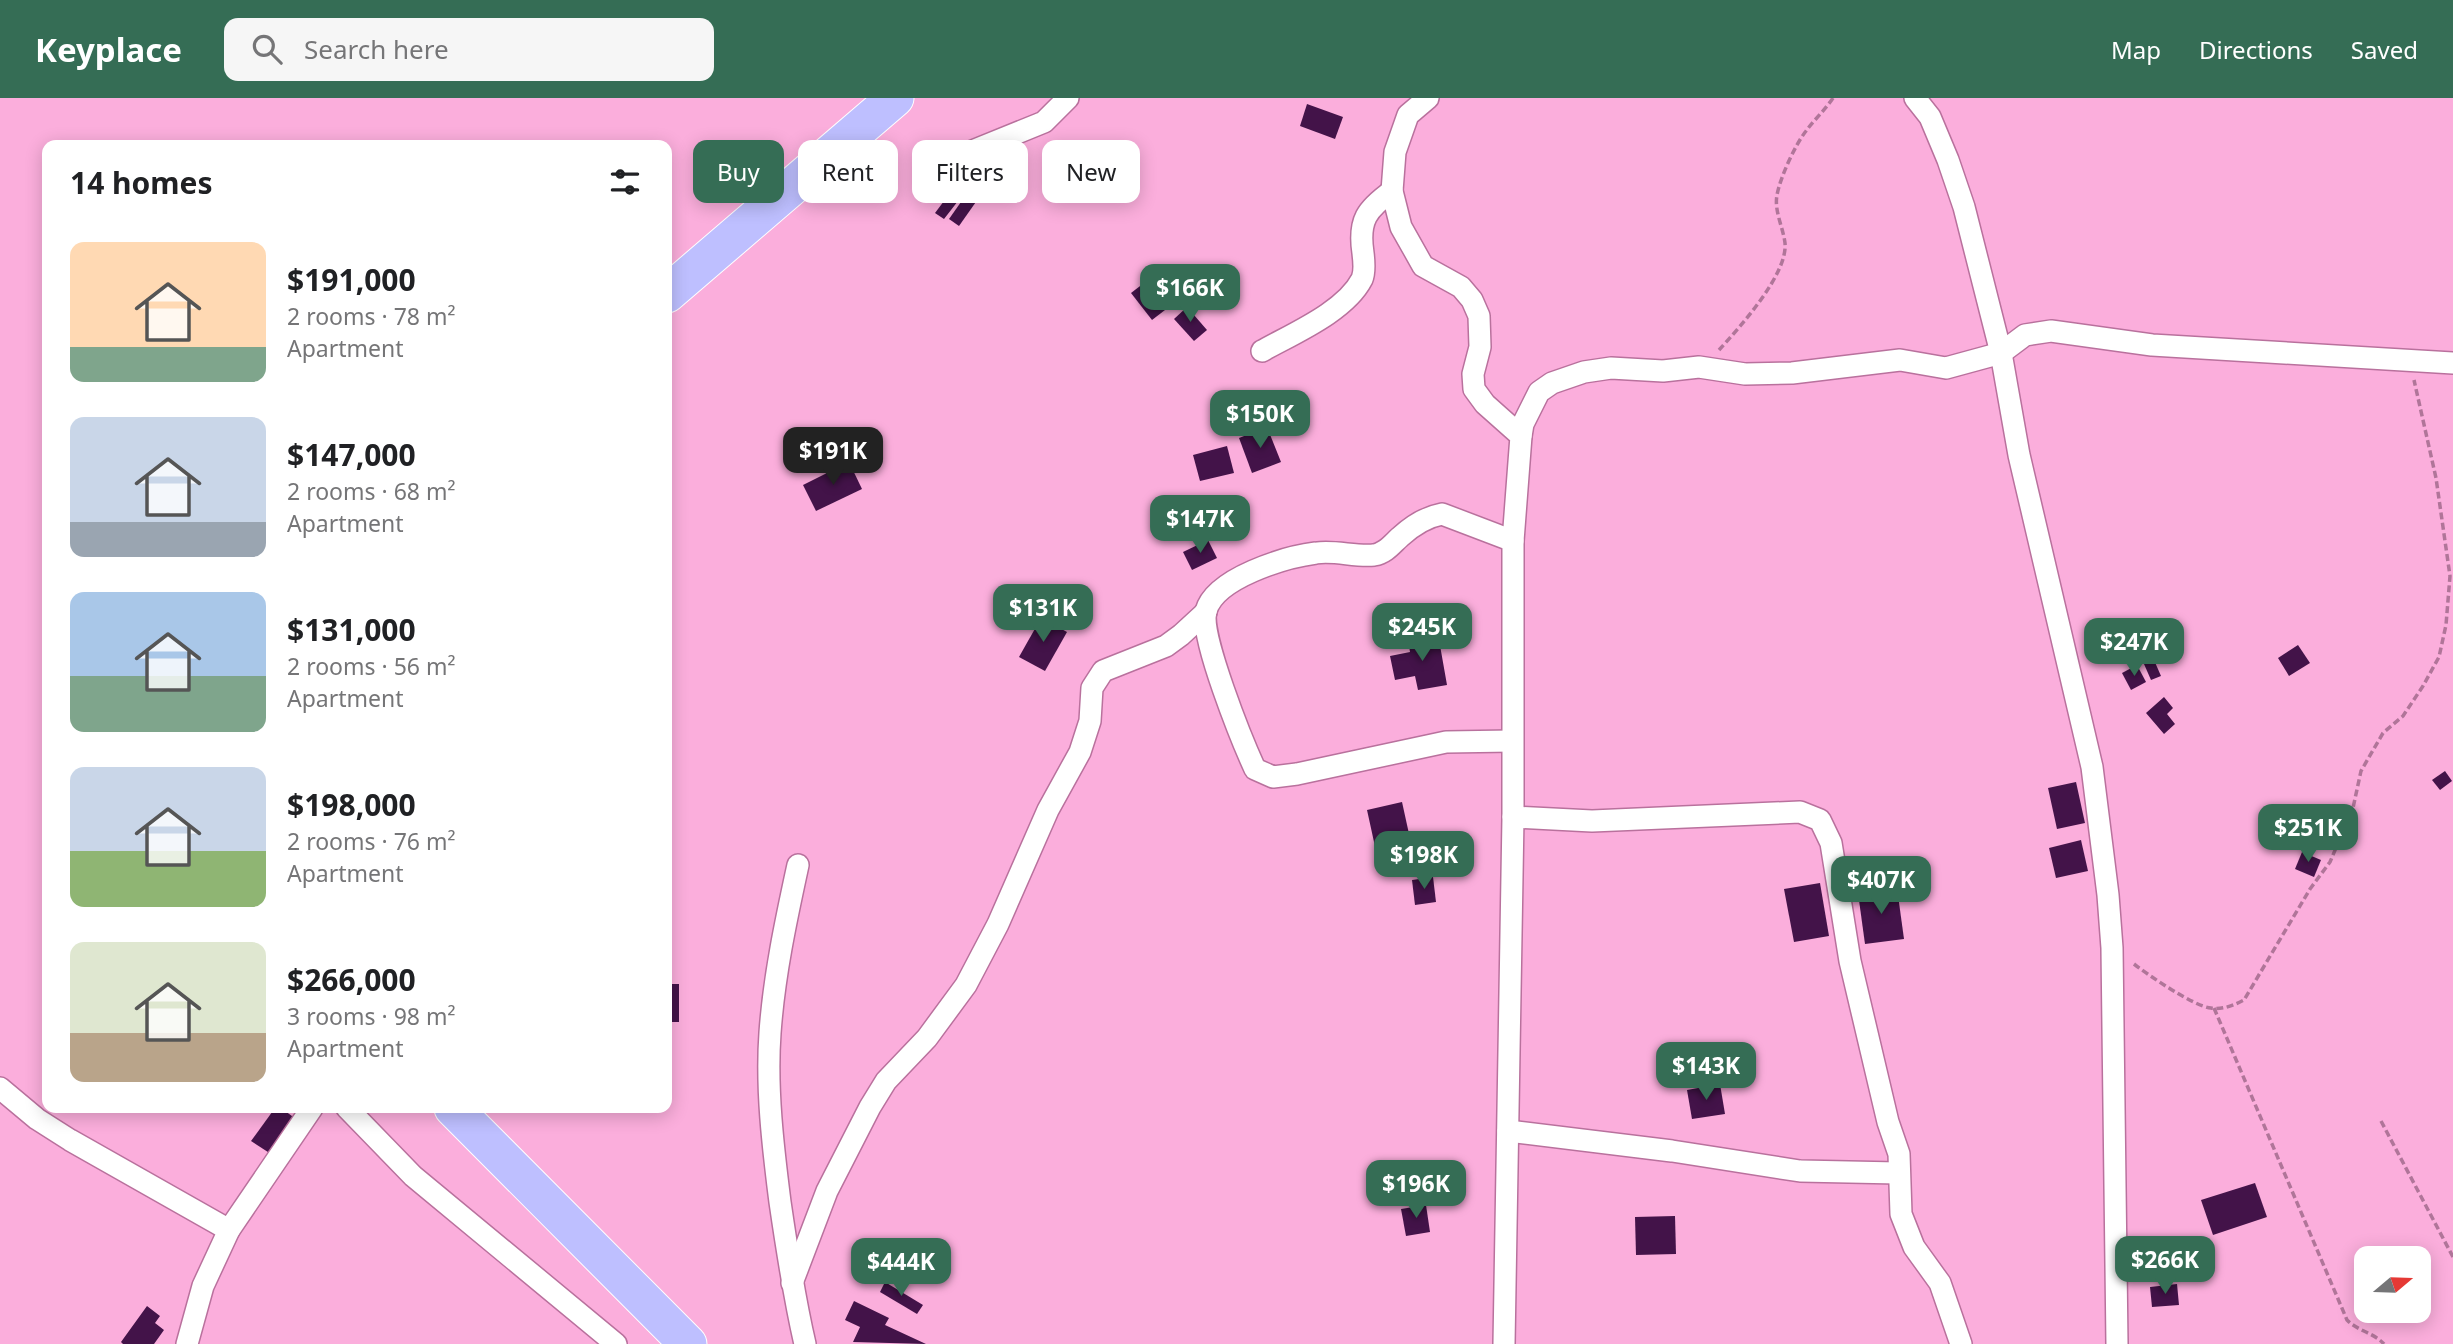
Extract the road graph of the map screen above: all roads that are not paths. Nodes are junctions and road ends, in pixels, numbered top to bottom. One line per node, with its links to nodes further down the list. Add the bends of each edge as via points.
1 (895, 98): 7 (highway)
2 (1068, 98): 5 (street, via 1044,122)
3 (1428, 98): 6 (street, via 1408,115 1395,152)
4 (1915, 98): 9 (street, via 1930,117 1964,207)
5 (1000, 140)
6 (1392, 191): 8 (street, via 1366,214 1361,240 1364,276 1355,291 1324,316); 11 (street, via 1401,227 1423,265 1461,287 1472,300 1479,316 1480,346 1474,389)
7 (672, 290)
8 (1262, 351)
9 (2001, 353): 10 (street, via 2025,335 2051,331 2152,345); 11 (street, via 1946,368 1900,360 1792,373 1745,374 1699,367 1584,372 1560,379 1539,393); 31 (street, via 2019,455 2092,767 2109,895)
10 (2453, 363)
11 (1521, 436): 12 (street)
12 (1513, 541): 13 (street, via 1442,514 1433,515 1381,553 1315,553 1262,567 1233,580 1214,597); 14 (street)
13 (1206, 612): 14 (street, via 1206,635 1242,741 1255,769 1264,773 1297,774 1446,742); 24 (street, via 1166,646 1103,671 1092,688 1090,720 1080,752 1048,810 998,924 966,985 927,1038 886,1081 870,1107 827,1191)
14 (1513, 741): 15 (street)
15 (1513, 817): 21 (street); 22 (street, via 1592,821 1800,812 1820,820 1831,843 1850,961 1899,1154)
16 (798, 865): 24 (street, via 775,979 770,1036 772,1125)
17 (0, 1088): 23 (street, via 70,1140)
18 (309, 1113): 23 (street)
19 (352, 1113): 26 (street, via 413,1176)
20 (458, 1113): 27 (highway)
21 (1508, 1130): 22 (street, via 1800,1171); 29 (street)
22 (1898, 1173): 30 (street, via 1906,1230 1940,1283)
23 (229, 1230): 25 (street, via 203,1286)
24 (792, 1283): 28 (street)
25 (187, 1344)
26 (616, 1344)
27 (688, 1344)
28 (805, 1344)
29 (1504, 1344)
30 (1961, 1344)
31 (2117, 1344)

